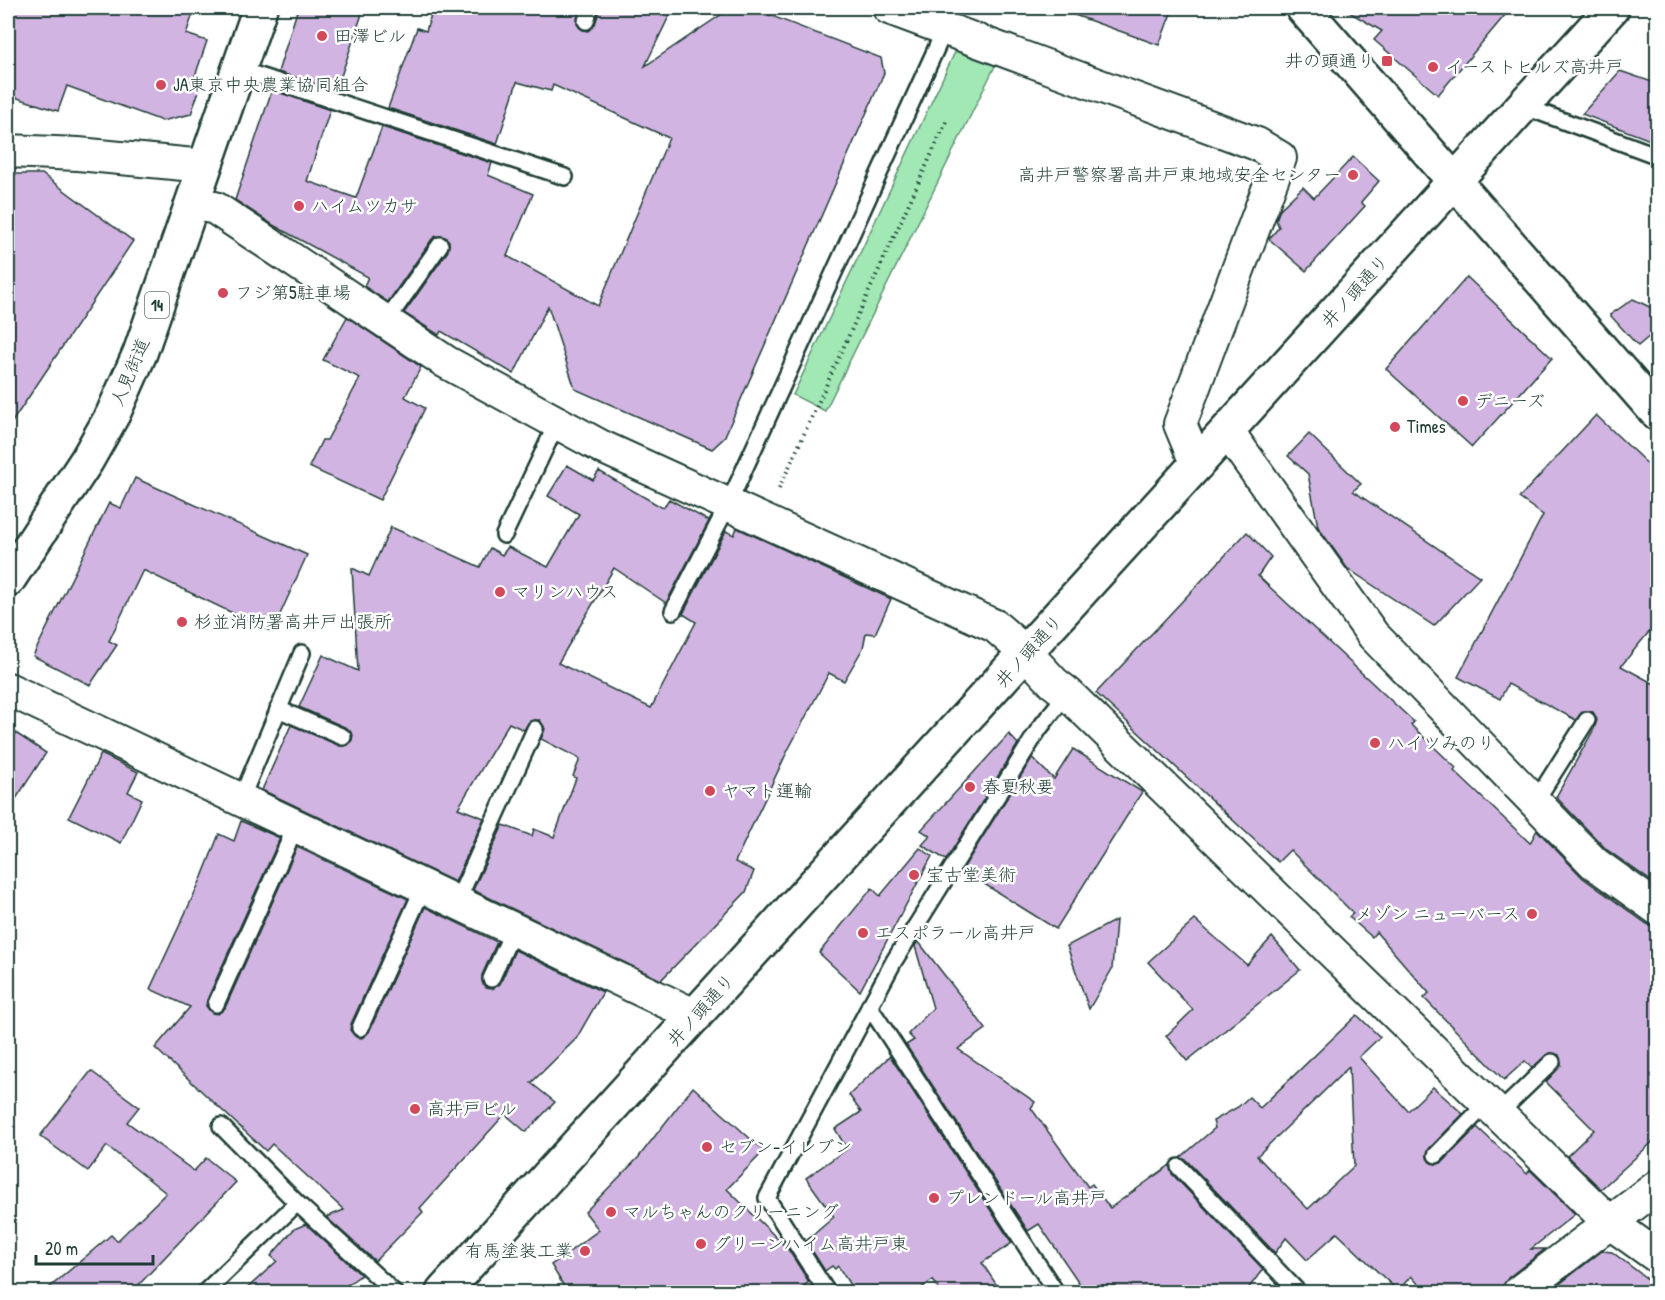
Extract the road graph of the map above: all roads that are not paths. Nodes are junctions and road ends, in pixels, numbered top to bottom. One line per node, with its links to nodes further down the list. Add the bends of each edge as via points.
1 (260, 8): 6 (main road, 人見街道 / 14)
2 (889, 8): 5 (street)
3 (1303, 8): 12 (main road)
4 (1612, 8): 7 (main road, 井ノ頭通り)
5 (945, 29): 19 (street, via 1257,144 1280,158 1180,424); 20 (lane)
6 (238, 69): 10 (main road, 人見街道 / 14); 11 (lane)
7 (1523, 106): 9 (lane); 12 (main road, 井ノ頭通り)
8 (8, 151): 10 (street, via 78,153)
9 (1658, 156)
10 (205, 166): 13 (main road, 人見街道 / 14)
11 (566, 177)
12 (1455, 182): 16 (main road); 18 (main road, 井ノ頭通り)
13 (193, 203): 15 (street, via 215,208); 22 (main road, 人見街道 / 14, via 140,353 113,414)
14 (440, 244): 15 (lane)
15 (385, 323): 17 (street, via 446,362)
16 (1658, 414)
17 (557, 423): 20 (street); 21 (lane)
18 (1228, 432): 19 (main road, 井ノ頭通り); 33 (street, via 1373,635)
19 (1197, 465): 25 (main road, 井ノ頭通り)
20 (728, 505): 23 (lane); 25 (street, via 995,626)
21 (504, 535)
22 (8, 580)
23 (673, 611)
24 (302, 653): 28 (lane)
25 (1027, 654): 27 (street); 42 (main road, 井ノ頭通り)
26 (8, 689): 32 (street)
27 (1067, 693): 41 (lane, via 1039,729); 45 (street)
28 (278, 709): 31 (lane); 32 (lane)
29 (1587, 720): 33 (lane)
30 (535, 729): 36 (lane)
31 (343, 736)
32 (241, 799): 34 (street)
33 (1534, 802): 37 (street, via 1594,863)
34 (296, 826): 35 (street); 40 (lane)
35 (424, 886): 36 (street); 43 (lane)
36 (457, 902): 38 (street)
37 (1658, 909)
38 (514, 929): 39 (lane); 42 (street)
39 (491, 979)
40 (216, 1004)
41 (869, 1006): 56 (lane, via 767,1198); 57 (lane)
42 (696, 1016): 55 (main road, 井ノ頭通り)
43 (360, 1028)
44 (1552, 1062): 45 (lane)
45 (1493, 1108): 47 (lane); 51 (street)
46 (221, 1126): 50 (lane)
47 (1436, 1155)
48 (1179, 1167): 58 (lane)
49 (1658, 1186): 51 (street)
50 (297, 1203): 53 (lane); 54 (lane)
51 (1609, 1222): 52 (street); 59 (street)
52 (1658, 1257)
53 (205, 1293)
54 (394, 1293)
55 (443, 1293)
56 (827, 1293)
57 (1056, 1293)
58 (1298, 1293)
59 (1519, 1293)

